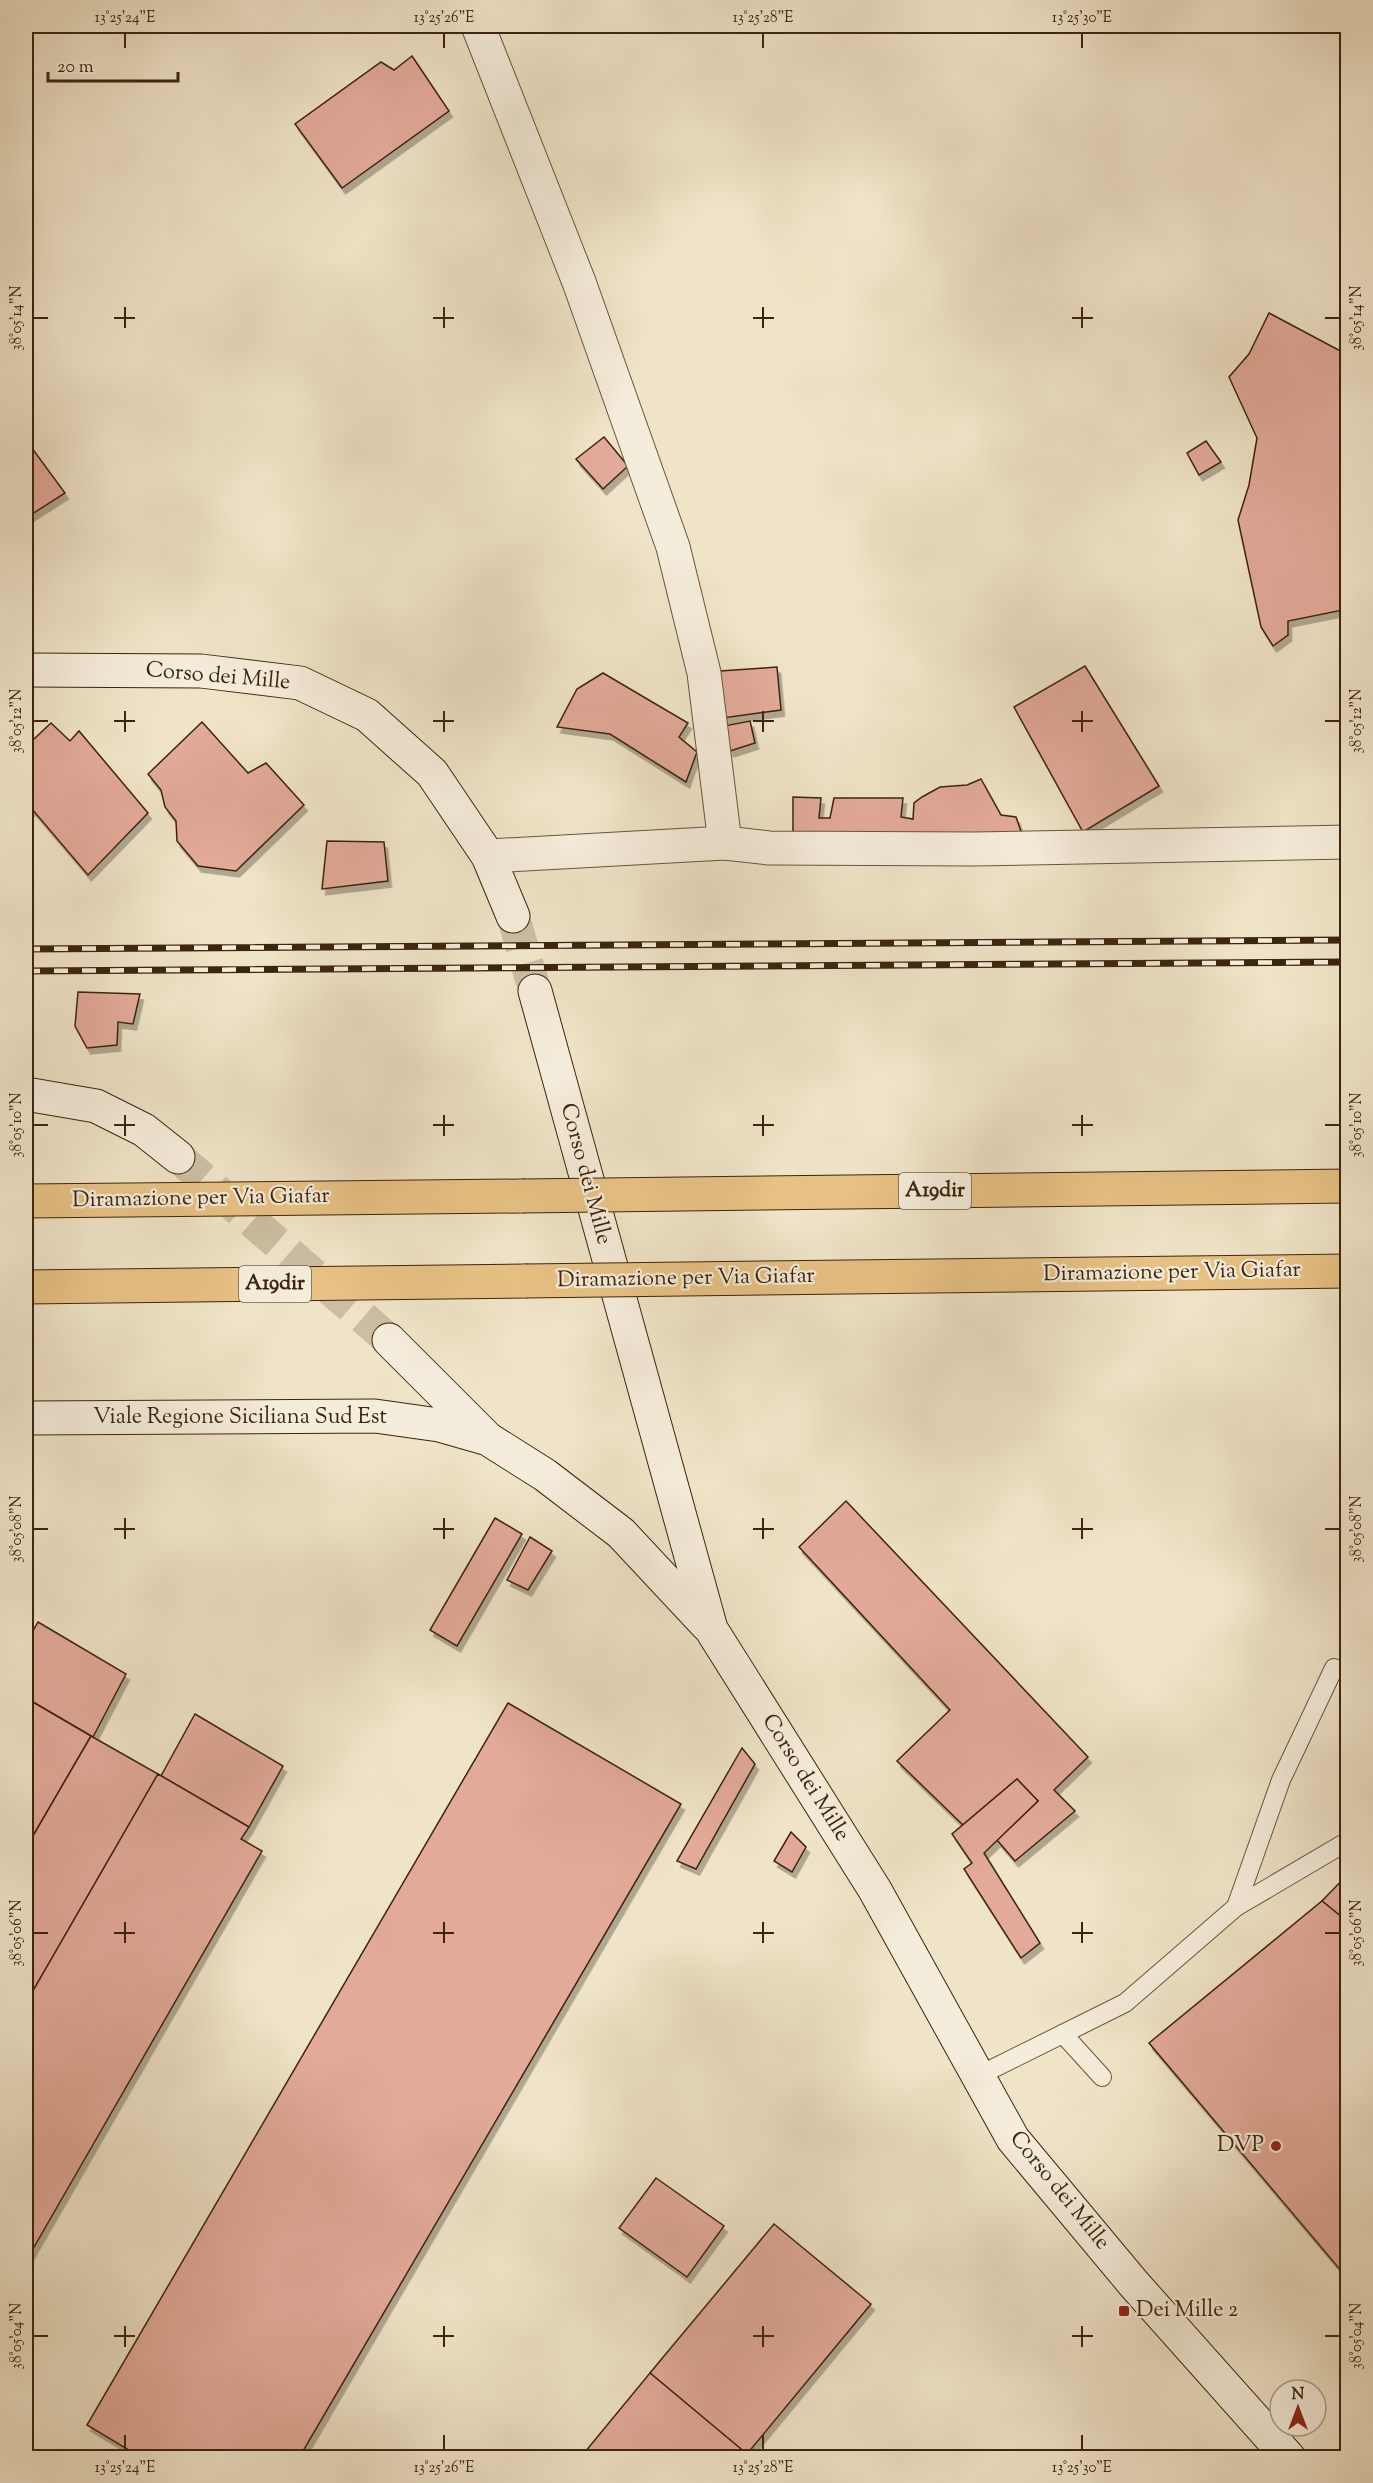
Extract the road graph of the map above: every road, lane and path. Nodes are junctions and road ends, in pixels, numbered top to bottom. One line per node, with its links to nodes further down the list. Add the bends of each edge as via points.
1 (478, 26): 4 (street, via 579,282 673,548 704,673)
2 (26, 670): 5 (street, Corso dei Mille, via 201,671 300,683 367,715 432,773)
3 (1347, 842): 4 (street, via 974,849 769,848)
4 (725, 843): 5 (street)
5 (488, 856): 6 (street, Corso dei Mille)
6 (513, 916)
7 (535, 991): 17 (street, Corso dei Mille)
8 (26, 1094): 9 (street, via 96,1106 144,1130)
9 (178, 1156)
10 (1347, 1186): 11 (highway, Diramazione per Via Giafar / A19dir, bridge)
11 (26, 1201)
12 (1347, 1271): 13 (highway, Diramazione per Via Giafar / A19dir, bridge)
13 (26, 1287)
14 (389, 1340): 16 (street, Viale Regione Siciliana Sud Est)
15 (26, 1418): 16 (street, Viale Regione Siciliana Sud Est, via 375,1416 439,1425)
16 (488, 1439): 17 (street, Viale Regione Siciliana Sud Est, via 621,1533)
17 (711, 1629): 22 (street, Corso dei Mille, via 875,1890)
18 (1334, 1668): 20 (lane, via 1281,1780)
19 (1347, 1841): 20 (lane)
20 (1236, 1906): 21 (lane, via 1125,2003)
21 (1063, 2034): 22 (lane); 23 (lane)
22 (978, 2076): 24 (street, Corso dei Mille, via 1013,2139 1134,2284)
23 (1102, 2077)
24 (1289, 2457)

